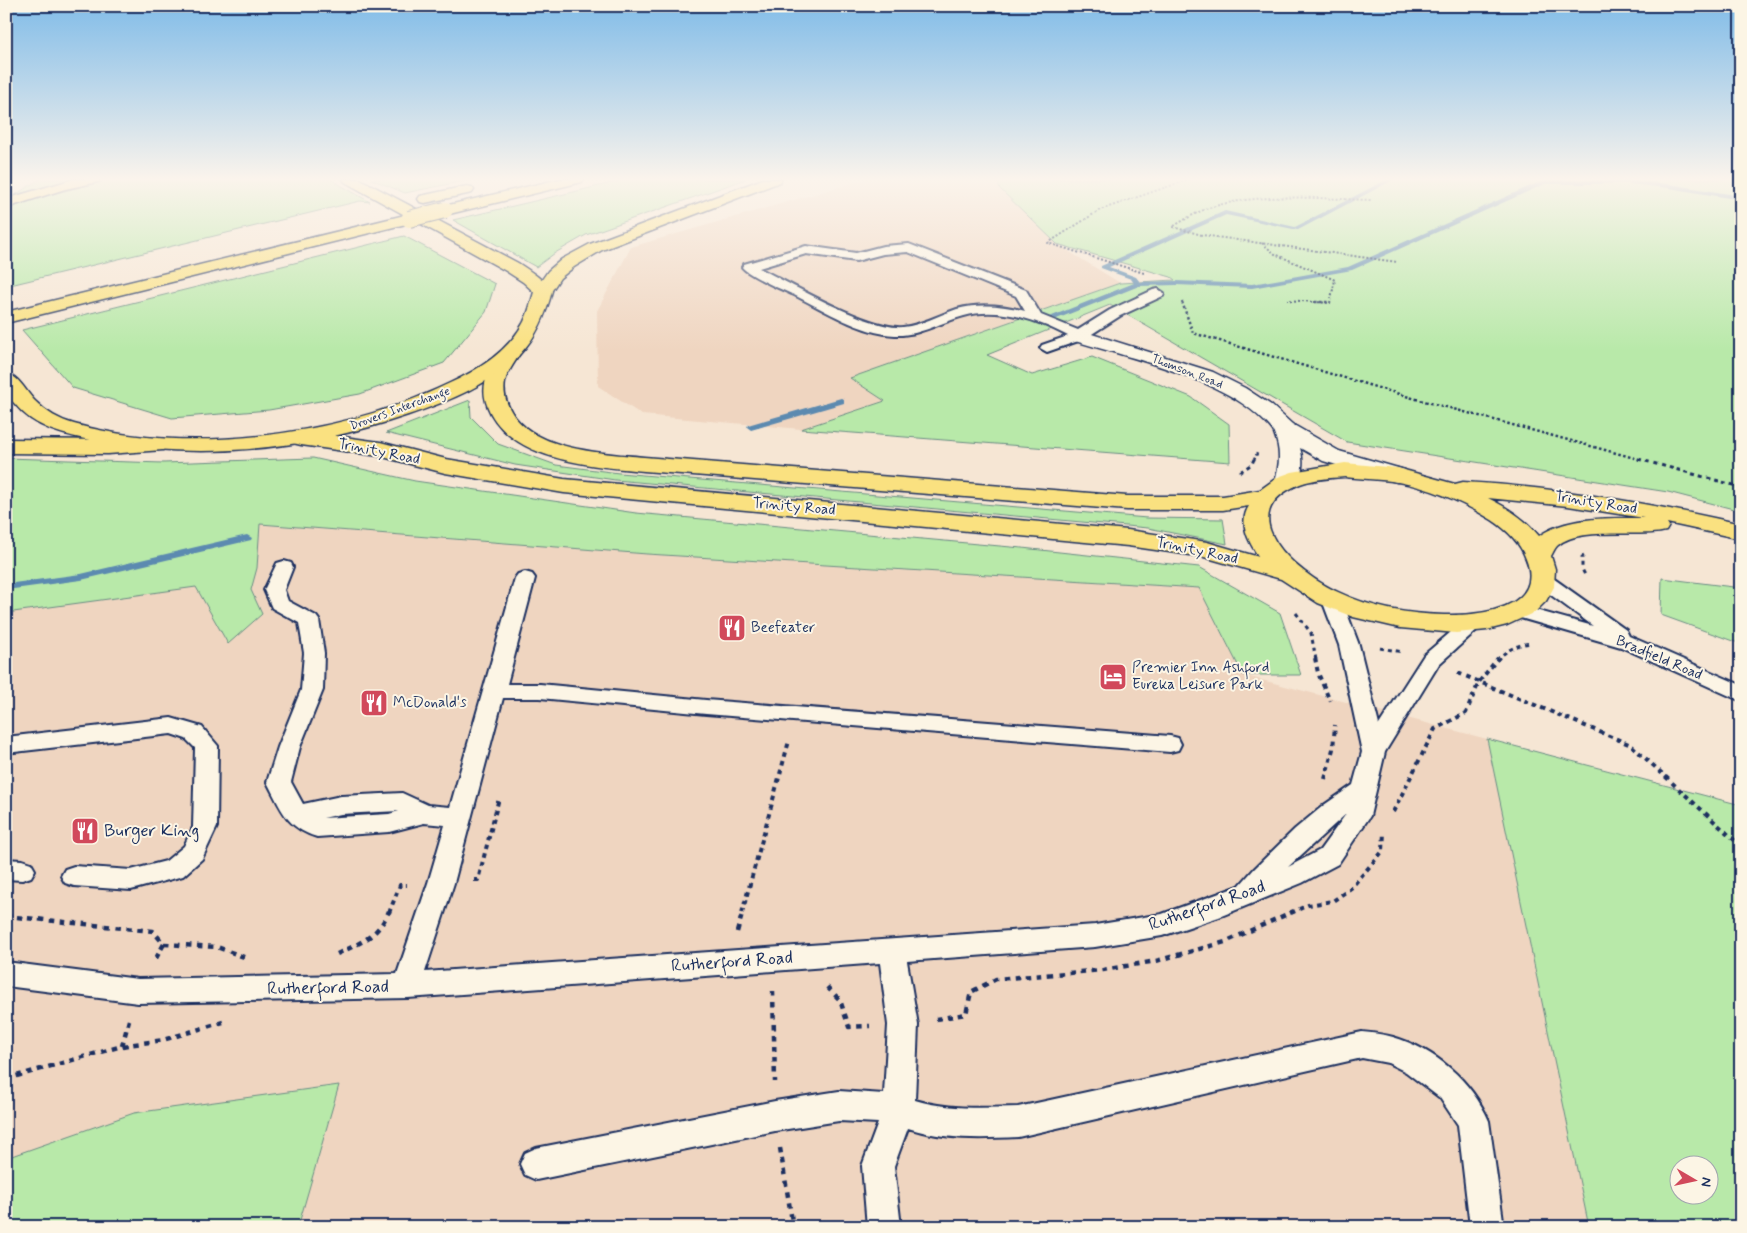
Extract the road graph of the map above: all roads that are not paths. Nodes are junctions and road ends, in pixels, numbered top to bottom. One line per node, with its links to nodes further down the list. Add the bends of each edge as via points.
1 (338, 237): 7 (main road, bridge)
2 (456, 237): 4 (main road, via 512,267)
3 (624, 237): 4 (main road, via 568,263)
4 (543, 291): 10 (main road, Drovers Interchange, via 535,320)
5 (1158, 293): 8 (lane, via 1115,313)
6 (1035, 316): 6 (lane, via 989,310 964,312 908,330 893,331 860,322 748,267 806,250 850,257 909,248 1021,293); 8 (lane)
7 (6, 318)
8 (1079, 336): 9 (lane); 12 (street, Thomson Road, via 1206,376 1264,409)
9 (1047, 348)
10 (509, 355): 13 (main road, Drovers Interchange, via 471,381 441,396 350,428); 19 (main road, Trinity Road, via 496,380 494,398 510,426 526,438 554,450 588,457 664,466 1127,503 1222,503)
11 (6, 379): 14 (main road, Drovers Interchange, via 31,412 53,424)
12 (1284, 429): 16 (street, Thomson Road, via 1331,456); 17 (street, Thomson Road, via 1292,458)
13 (301, 438): 14 (main road, Drovers Interchange); 23 (main road, Trinity Road, via 380,449 445,466 564,486 1128,538 1207,550)
14 (155, 445): 15 (main road)
15 (6, 446)
16 (1397, 474): 17 (main road, Trinity Road, via 1345,470 1315,473); 18 (main road, Trinity Road)
17 (1287, 482): 19 (main road, Trinity Road)
18 (1449, 488): 20 (main road, Trinity Road, via 1510,491 1588,501 1667,514); 21 (main road, Trinity Road, via 1493,509 1519,529)
19 (1265, 496): 23 (main road, Trinity Road, via 1255,523 1262,545)
20 (1741, 534): 21 (main road, Trinity Road, via 1657,526 1600,527 1569,532 1548,540)
21 (1539, 554): 25 (main road, Trinity Road)
22 (284, 567): 35 (lane, via 274,590 279,604 309,620 314,653 312,690 278,782 297,815 341,805 402,802 424,814)
23 (1288, 573): 26 (main road, Trinity Road)
24 (525, 578): 30 (lane)
25 (1544, 580): 27 (main road, Trinity Road, via 1533,599); 29 (lane)
26 (1332, 600): 28 (main road, Trinity Road, via 1384,617 1429,624); 34 (lane, Rutherford Road, via 1349,645)
27 (1517, 611): 28 (main road, Trinity Road); 29 (lane, Bradfield Road)
28 (1472, 624): 34 (lane, Rutherford Road, via 1431,660)
29 (1628, 642): 31 (lane, Bradfield Road)
30 (493, 692): 32 (lane, via 540,691); 35 (lane)
31 (1741, 694)
32 (1170, 744)
33 (6, 745): 36 (lane, via 171,726 194,733 207,746 205,828 193,852 174,869 131,880)
34 (1374, 752): 37 (lane, Rutherford Road, via 1358,816 1329,857 1293,876 1162,924 1095,936)
35 (459, 817): 39 (lane)
36 (74, 876)
37 (892, 952): 39 (lane, Rutherford Road); 40 (lane, via 903,1025)
38 (6, 974): 39 (lane, Rutherford Road, via 138,991)
39 (408, 986)
40 (898, 1110): 41 (lane, via 839,1106); 42 (lane, via 878,1166); 43 (lane, via 931,1120 968,1124 1018,1122 1362,1045 1392,1050 1417,1062 1451,1088 1473,1121)
41 (536, 1164)
42 (884, 1227)
43 (1487, 1227)

